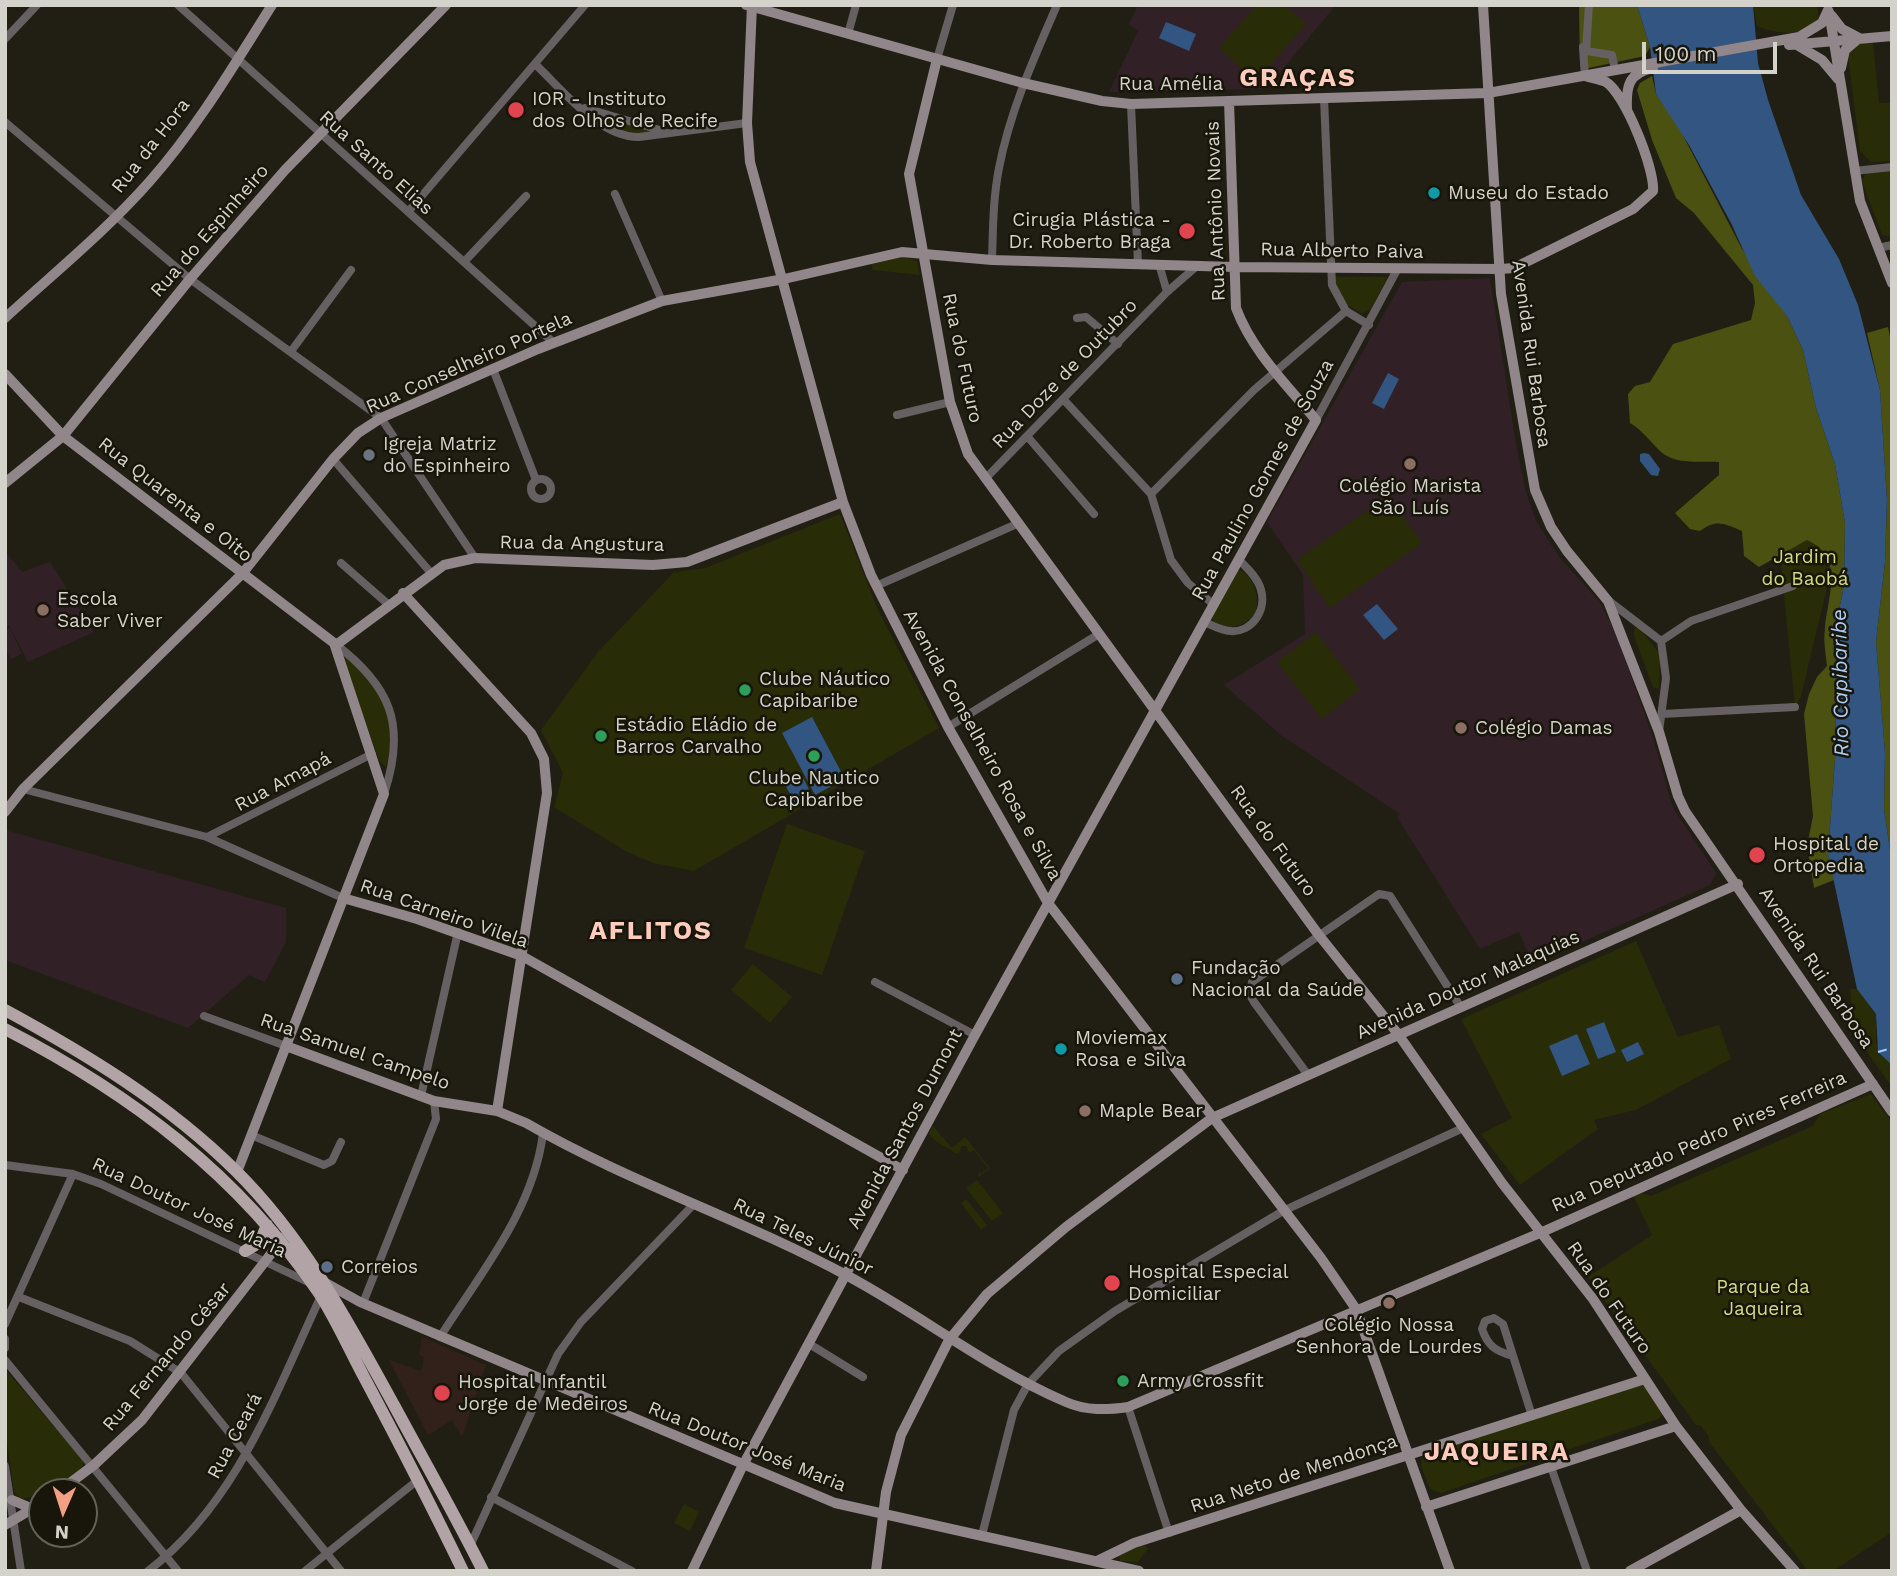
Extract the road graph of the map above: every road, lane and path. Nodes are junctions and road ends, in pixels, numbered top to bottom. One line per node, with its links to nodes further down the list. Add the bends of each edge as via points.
1 (23, 5): 13 (street)
2 (178, 5): 20 (street, Rua Santo Elias)
3 (272, 5): 20 (street, Rua da Hora)
4 (446, 5): 36 (street, Rua do Espinheiro)
5 (585, 5): 22 (street)
6 (856, 5): 14 (street)
7 (953, 5): 21 (street)
8 (1057, 5): 27 (street)
9 (1483, 5): 28 (street, Avenida Rui Barbosa)
10 (1587, 5): 24 (street, via 1586,51 1612,55); 25 (street)
11 (750, 6): 14 (street, Rua Amélia); 35 (street, Avenida Conselheiro Rosa e Silva)
12 (1828, 8): 16 (street, via 1842,29); 18 (street); 19 (street, via 1815,29)
13 (34, 9): 17 (street)
14 (848, 34): 21 (street, Rua Amélia)
15 (1892, 36): 16 (street)
16 (1861, 38): 18 (street); 26 (street, via 1845,50)
17 (5, 39)
18 (1833, 40): 19 (street); 26 (street)
19 (1793, 42): 23 (street, Rua Amélia); 26 (street, via 1822,60)
20 (238, 59): 36 (street, Rua Santo Elias); 43 (street, Rua da Hora, via 172,154)
21 (937, 59): 27 (street, Rua Amélia); 46 (street, Rua do Futuro, via 909,174)
22 (535, 64): 32 (street); 42 (street)
23 (1649, 66): 24 (street, Rua Amélia); 33 (street, via 1630,80)
24 (1615, 70): 25 (street, Rua Amélia)
25 (1585, 76): 28 (street, Rua Amélia); 33 (street, Rua Alberto Paiva, via 1606,83)
26 (1839, 82): 39 (street)
27 (1023, 83): 31 (street, Rua Amélia); 47 (street, via 999,167)
28 (1488, 93): 29 (street, Rua Amélia); 56 (street, Avenida Rui Barbosa)
29 (1324, 98): 30 (street, Rua Amélia); 53 (street)
30 (1229, 101): 31 (street, Rua Amélia); 52 (street, Rua Antônio Novais)
31 (1131, 104): 49 (street)
32 (582, 107): 37 (street); 37 (street, via 623,136)
33 (1627, 109): 56 (street, Rua Alberto Paiva, via 1654,177 1653,191 1633,209 1514,268)
34 (5, 122): 43 (street)
35 (747, 123): 37 (street); 58 (street, Avenida Conselheiro Rosa e Silva, via 750,162)
36 (319, 133): 42 (street, Rua Santo Elias); 57 (street, Rua do Espinheiro)
37 (667, 133)
38 (1892, 167): 39 (street)
39 (1854, 171): 45 (street)
40 (615, 194): 61 (street)
41 (526, 196): 48 (street)
42 (408, 212): 48 (street, Rua Santo Elias)
43 (116, 216): 57 (street); 63 (street, Rua da Hora)
44 (1892, 245): 45 (street)
45 (1878, 247): 59 (street)
46 (923, 252): 47 (street, Rua Alberto Paiva); 58 (street, Rua Conselheiro Portela, via 893,254); 73 (street, Rua do Futuro)
47 (992, 260): 49 (street, Rua Alberto Paiva)
48 (464, 262): 66 (street, Rua Santo Elias)
49 (1138, 264): 50 (street, Rua Alberto Paiva)
50 (1159, 264): 51 (street, Rua Alberto Paiva); 60 (street)
51 (1198, 265): 52 (street, Rua Alberto Paiva); 60 (street, Rua Doze de Outubro)
52 (1234, 267): 53 (street, Rua Alberto Paiva); 70 (street, Rua Antônio Novais, via 1244,330)
53 (1329, 268): 54 (street, Rua Alberto Paiva); 62 (street, via 1335,295)
54 (1398, 268): 56 (street, Rua Alberto Paiva); 65 (street, Rua Paulino Gomes de Souza)
55 (351, 270): 68 (street)
56 (1500, 270): 95 (street, Avenida Rui Barbosa, via 1535,490 1551,527)
57 (190, 279): 68 (street); 77 (street, Rua do Espinheiro)
58 (784, 279): 61 (street, Rua Conselheiro Portela); 84 (street, Avenida Conselheiro Rosa e Silva)
59 (1892, 283)
60 (1167, 292): 67 (street, Rua Doze de Outubro)
61 (662, 301): 66 (street, Rua Conselheiro Portela)
62 (1346, 311): 65 (street); 70 (street)
63 (5, 318)
64 (1077, 318): 67 (street, via 1086,317)
65 (1369, 325): 76 (street, Rua Paulino Gomes de Souza)
66 (554, 343): 69 (street, Rua Conselheiro Portela)
67 (1118, 344): 72 (street, Rua Doze de Outubro)
68 (292, 350): 75 (street)
69 (493, 369): 75 (street, Rua Conselheiro Portela); 81 (street)
70 (1275, 372): 76 (street, Rua Antônio Novais); 83 (street)
71 (5, 374): 77 (street, Rua Quarenta e Oito)
72 (1064, 400): 78 (street, Rua Doze de Outubro); 83 (street)
73 (950, 401): 74 (street); 80 (street, Rua do Futuro, via 963,443)
74 (897, 415)
75 (381, 418): 79 (street, Rua Conselheiro Portela, via 358,433); 87 (street)
76 (1316, 420): 88 (street, Rua Paulino Gomes de Souza)
77 (63, 436): 82 (street, Rua do Espinheiro); 91 (street, Rua Quarenta e Oito)
78 (1027, 436): 80 (street, Rua Doze de Outubro); 85 (street)
79 (333, 459): 90 (street); 91 (street, Rua Conselheiro Portela)
80 (985, 479): 86 (street, Rua do Futuro)
81 (536, 480)
82 (5, 483)
83 (1151, 494): 96 (street, via 1171,560 1188,583)
84 (844, 502): 87 (street, Rua da Angustura, via 687,562 653,565); 92 (street, Avenida Conselheiro Rosa e Silva)
85 (1094, 514)
86 (1019, 523): 92 (street); 99 (street, Rua do Futuro)
87 (475, 558): 90 (street, Rua da Angustura, via 444,565)
88 (1238, 559): 96 (street, Rua Paulino Gomes de Souza); 98 (street, via 1260,587 1260,611 1250,626 1237,631)
89 (341, 563): 97 (street)
90 (432, 573): 94 (street, Rua da Angustura)
91 (242, 574): 101 (street, Rua Quarenta e Oito); 108 (street, Rua Conselheiro Portela)
92 (876, 586): 105 (street, Avenida Conselheiro Rosa e Silva)
93 (1793, 586): 100 (street, via 1691,621)
94 (403, 593): 97 (street, Rua da Angustura); 118 (street, via 539,745 548,774)
95 (1608, 601): 100 (street, Avenida Rui Barbosa); 106 (street, Avenida Rui Barbosa)
96 (1213, 604): 98 (street, Rua Paulino Gomes de Souza)
97 (389, 605): 101 (street, Rua da Angustura)
98 (1204, 622): 102 (street, Rua Paulino Gomes de Souza)
99 (1099, 634): 102 (street, Rua do Futuro); 105 (street)
100 (1661, 641): 104 (street, via 1666,663)
101 (335, 644): 107 (street); 109 (street, Rua Quarenta e Oito, via 366,671 389,707 396,740)
102 (1154, 707): 115 (street, Avenida Santos Dumont); 117 (street, Rua do Futuro)
103 (1795, 708): 104 (street)
104 (1662, 715): 106 (street)
105 (948, 727): 115 (street, Avenida Conselheiro Rosa e Silva)
106 (1658, 732): 113 (street, Avenida Rui Barbosa, via 1678,796)
107 (372, 754): 109 (street); 112 (street, Rua Amapá)
108 (23, 789): 110 (street, Rua Conselheiro Portela); 112 (street, Rua Carneiro Vilela)
109 (384, 794): 114 (street, Rua Quarenta e Oito)
110 (9, 800): 111 (street, Rua Conselheiro Portela)
111 (5, 812)
112 (207, 837): 114 (street, Rua Carneiro Vilela)
113 (1738, 884): 120 (street, Avenida Doutor Malaquias); 128 (street, Avenida Rui Barbosa)
114 (343, 898): 116 (street, Rua Carneiro Vilela); 126 (street, Rua Quarenta e Oito)
115 (1048, 903): 125 (street, Avenida Santos Dumont); 134 (street, Avenida Conselheiro Rosa e Silva)
116 (458, 932): 118 (street, Rua Carneiro Vilela); 129 (street)
117 (1318, 934): 120 (street, via 1379,894 1388,893); 124 (street, Rua do Futuro); 127 (street, via 1256,977 1250,988 1254,1002)
118 (522, 956): 132 (street); 143 (street, Rua Carneiro Vilela)
119 (875, 982): 125 (street)
120 (1460, 1006): 124 (street, Avenida Doutor Malaquias)
121 (5, 1010): 144 (main road, via 124,1078)
122 (204, 1016): 126 (street, Rua Samuel Campelo)
123 (5, 1029): 148 (main road, via 65,1060 155,1119 228,1183)
124 (1398, 1034): 127 (street, Avenida Doutor Malaquias); 136 (street, Rua do Futuro)
125 (975, 1035): 143 (street, Avenida Santos Dumont)
126 (286, 1046): 129 (street, Rua Samuel Campelo); 138 (street, Rua Quarenta e Oito)
127 (1308, 1075): 134 (street, Avenida Doutor Malaquias)
128 (1872, 1084): 133 (street, Avenida Rui Barbosa); 149 (street, Rua Deputado Pedro Pires Ferreira)
129 (421, 1096): 130 (street, Rua Samuel Campelo)
130 (435, 1101): 131 (street, Rua Samuel Campelo); 135 (street)
131 (451, 1104): 132 (street, Rua Samuel Campelo); 135 (street)
132 (497, 1111): 137 (street, Rua Teles Júnior)
133 (1892, 1111)
134 (1212, 1118): 147 (street, Avenida Conselheiro Rosa e Silva); 163 (street, Avenida Doutor Malaquias, via 1066,1227 996,1286)
135 (436, 1119): 157 (street)
136 (1463, 1128): 147 (street); 149 (street, Rua do Futuro)
137 (543, 1133): 139 (street, Rua Teles Júnior); 141 (street)
138 (251, 1135): 140 (street, via 324,1165 332,1161); 144 (street, Rua Quarenta e Oito)
139 (557, 1140): 141 (street); 146 (street, Rua Teles Júnior)
140 (341, 1142)
141 (540, 1153): 161 (street, via 516,1214)
142 (5, 1165): 145 (street, Rua Doutor José Maria)
143 (903, 1170): 153 (street, Avenida Santos Dumont)
144 (237, 1171): 150 (main road)
145 (73, 1174): 151 (street, Rua Doutor José Maria); 156 (street)
146 (694, 1204): 153 (street, Rua Teles Júnior); 171 (street, via 581,1322)
147 (1283, 1211): 158 (street, Avenida Conselheiro Rosa e Silva); 172 (street, via 1104,1319 1059,1350)
148 (267, 1226): 150 (main road); 151 (main road, via 260,1242)
149 (1540, 1233): 158 (street, Rua Deputado Pedro Pires Ferreira); 170 (street, Rua do Futuro, via 1592,1299)
150 (284, 1236): 152 (street, Rua Fernando César); 154 (main road)
151 (245, 1251): 152 (street, Rua Doutor José Maria)
152 (265, 1261): 154 (street, Rua Doutor José Maria); 168 (street, Rua Fernando César)
153 (847, 1275): 163 (street, Rua Teles Júnior); 164 (street, Avenida Santos Dumont)
154 (319, 1283): 155 (main road); 157 (street, Rua Doutor José Maria); 159 (main road)
155 (321, 1296): 176 (street, Rua Ceará); 183 (main road)
156 (19, 1297): 160 (street); 168 (street, via 130,1341)
157 (362, 1303): 159 (street); 161 (street, Rua Doutor José Maria)
158 (1356, 1308): 173 (street, Rua Deputado Pedro Pires Ferreira); 177 (street, Avenida Conselheiro Rosa e Silva)
159 (344, 1314): 194 (main road)
160 (5, 1324)
161 (440, 1337): 171 (street, Rua Doutor José Maria)
162 (5, 1339): 165 (street)
163 (949, 1340): 172 (street, Rua Teles Júnior); 190 (street, Avenida Doutor Malaquias, via 901,1436)
164 (811, 1345): 169 (street); 180 (street, Avenida Santos Dumont)
165 (5, 1348)
166 (1513, 1356): 166 (street, via 1503,1324 1494,1318 1485,1321 1482,1329 1488,1343); 174 (street)
167 (5, 1360): 178 (street)
168 (181, 1374): 176 (street); 178 (street, Rua Fernando César)
169 (863, 1377)
170 (1645, 1379): 174 (street, Rua Neto de Mendonça); 175 (street, Rua do Futuro)
171 (544, 1382): 180 (street, Rua Doutor José Maria); 184 (street)
172 (1028, 1384): 173 (street, Rua Teles Júnior, via 1069,1404 1107,1410); 193 (street, via 1014,1410)
173 (1128, 1407): 192 (street)
174 (1532, 1416): 177 (street, Rua Neto de Mendonça)
175 (1676, 1426): 181 (street); 188 (street, Rua do Futuro)
176 (246, 1453): 196 (street); 197 (street, Rua Ceará, via 219,1498)
177 (1407, 1456): 187 (street, Avenida Conselheiro Rosa e Silva); 192 (street, Rua Neto de Mendonça)
178 (94, 1465): 182 (street, Rua Fernando César); 197 (street)
179 (5, 1466): 185 (street)
180 (742, 1467): 190 (street, Rua Doutor José Maria, via 835,1503); 208 (street, Avenida Santos Dumont)
181 (1551, 1467): 187 (street); 212 (street)
182 (77, 1478)
183 (419, 1479): 196 (street); 205 (main road)
184 (491, 1497): 194 (street); 207 (street)
185 (12, 1500): 186 (street); 191 (street)
186 (28, 1504)
187 (1426, 1507): 211 (street, Avenida Conselheiro Rosa e Silva)
188 (1741, 1510): 213 (street); 214 (street, Rua do Futuro)
189 (28, 1511): 191 (street)
190 (882, 1514): 193 (street, Rua Doutor José Maria); 209 (street, Avenida Doutor Malaquias)
191 (10, 1522): 200 (street)
192 (1169, 1533): 195 (street, Rua Neto de Mendonça)
193 (982, 1535): 198 (street, Rua Doutor José Maria)
194 (470, 1546): 206 (main road)
195 (1113, 1551): 198 (street, Rua Neto de Mendonça); 199 (street)
196 (327, 1553): 203 (street); 204 (street)
197 (165, 1557): 201 (street, Rua Ceará); 202 (street)
198 (1099, 1560): 199 (street, Rua Doutor José Maria)
199 (1115, 1565): 210 (street, Rua Doutor José Maria)
200 (21, 1571)
201 (148, 1571)
202 (178, 1571)
203 (306, 1571)
204 (341, 1571)
205 (463, 1571)
206 (482, 1571)
207 (632, 1571)
208 (692, 1571)
209 (876, 1571)
210 (1139, 1571)
211 (1450, 1571)
212 (1587, 1571)
213 (1630, 1571)
214 (1795, 1571)

